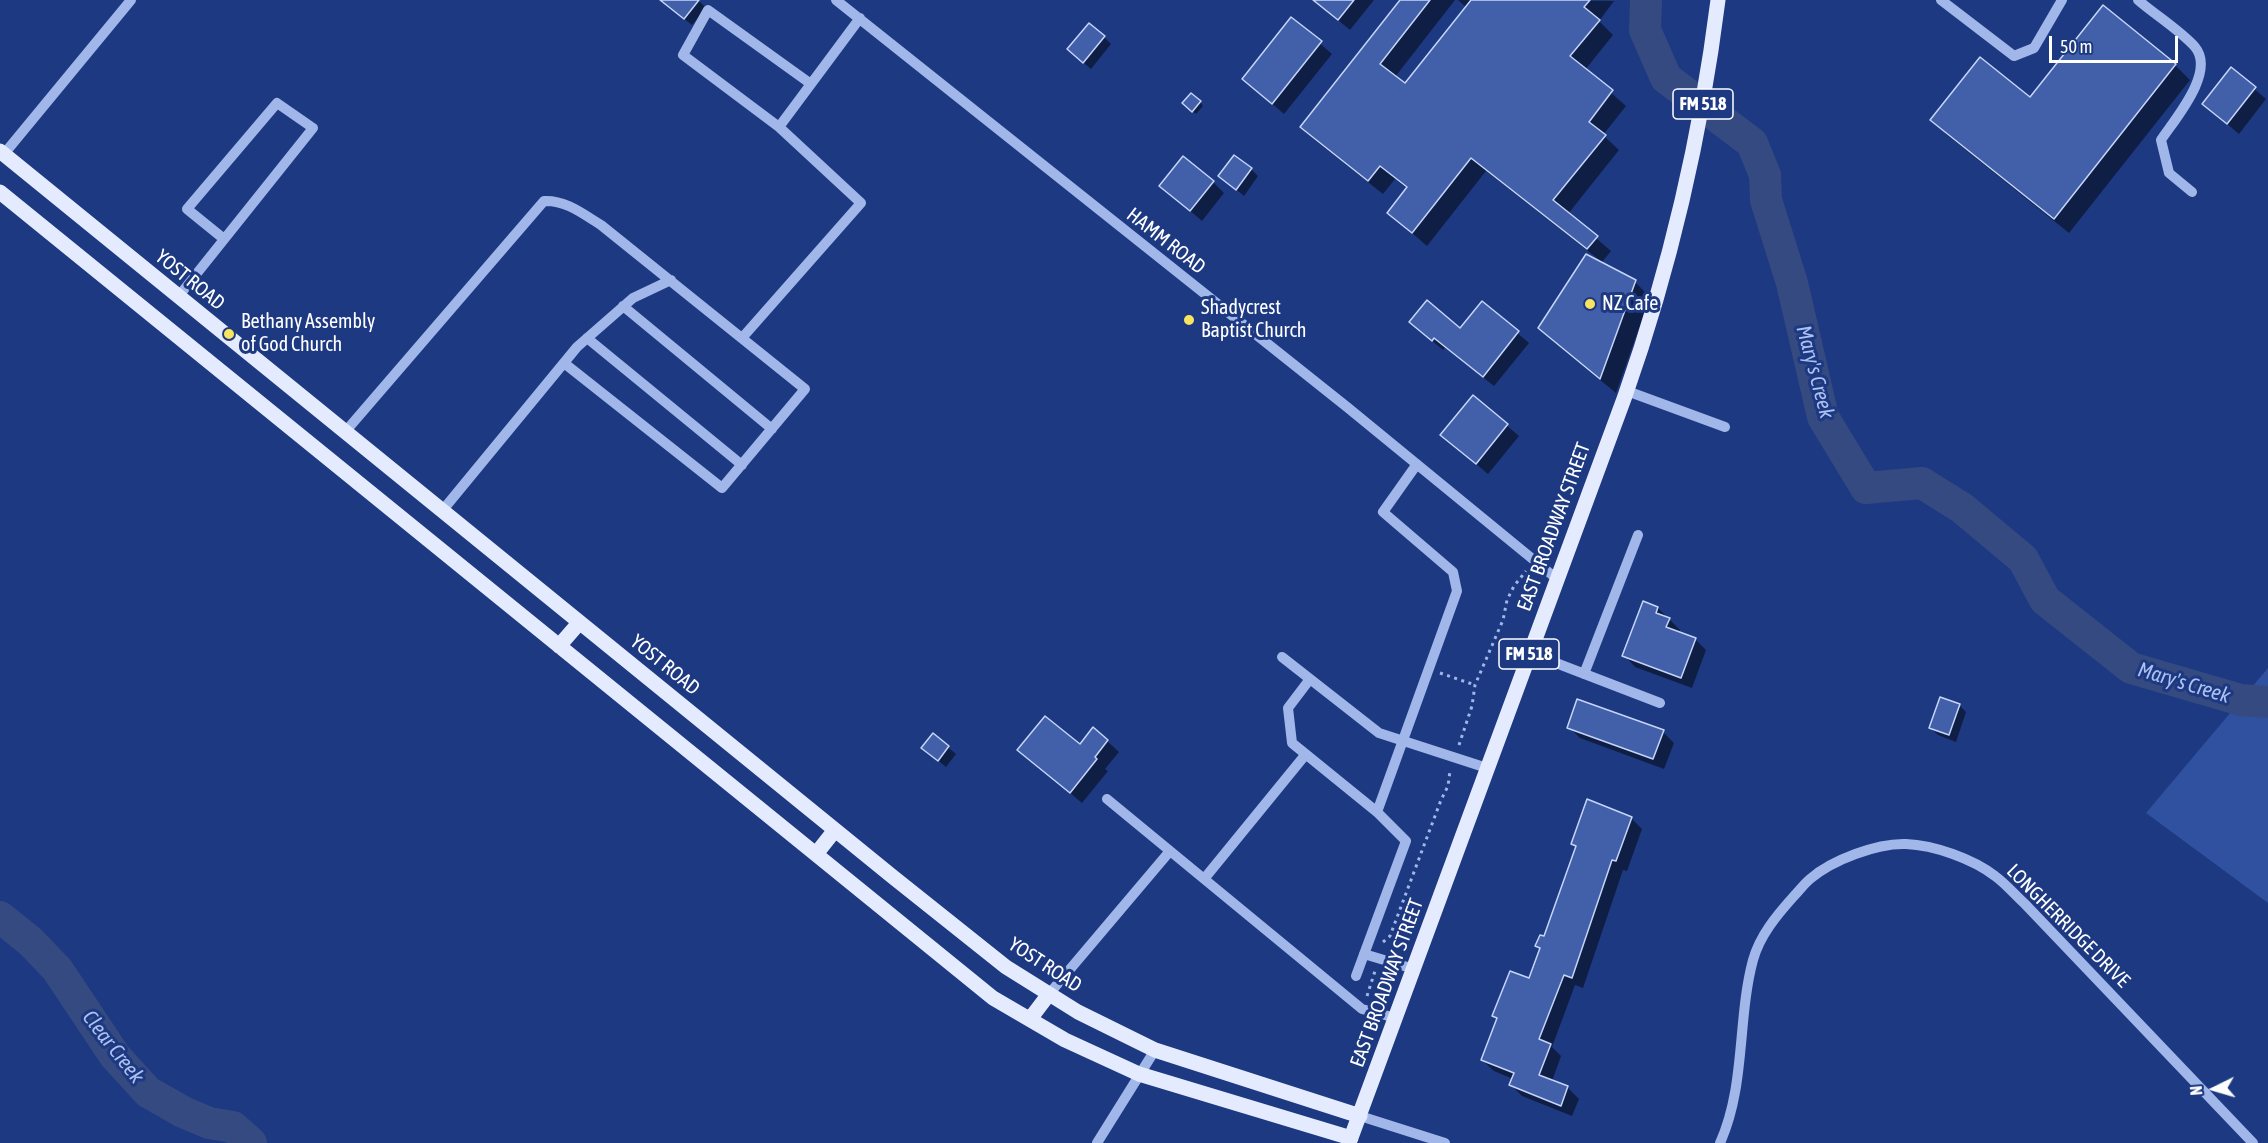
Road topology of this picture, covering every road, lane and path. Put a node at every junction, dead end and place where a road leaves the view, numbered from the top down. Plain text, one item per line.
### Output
1 (131, 0) edge
2 (836, 0) edge
3 (1718, 0) edge
4 (1941, 0) edge
5 (2062, 0) edge
6 (2138, 0) edge
7 (707, 5) edge
8 (860, 18) junction
9 (811, 84) junction
10 (778, 128) junction
11 (1, 155) edge
12 (0, 192) edge
13 (2192, 192) dead end
14 (224, 239) junction
15 (671, 280) junction
16 (178, 297) junction
17 (623, 306) junction
18 (587, 338) junction
19 (742, 338) junction
20 (564, 363) junction
21 (1627, 391) junction
22 (1725, 427) dead end
23 (772, 429) junction
24 (345, 432) junction
25 (1417, 464) junction
26 (742, 465) junction
27 (442, 511) junction
28 (1638, 535) dead end
29 (1533, 559) junction
30 (1557, 579) junction
31 (579, 623) junction
32 (560, 646) junction
33 (1530, 653) junction
34 (1282, 657) dead end
35 (1429, 669) junction
36 (1584, 674) junction
37 (1310, 679) junction
38 (1475, 685) junction
39 (1660, 703) dead end
40 (1403, 741) junction
41 (1306, 754) junction
42 (1454, 757) junction
43 (1488, 768) junction
44 (1107, 799) dead end
45 (1377, 812) junction
46 (835, 830) junction
47 (1170, 851) junction
48 (816, 854) junction
49 (1204, 879) junction
50 (1364, 954) junction
51 (1379, 959) junction
52 (1414, 969) junction
53 (1356, 976) dead end
54 (1049, 994) junction
55 (1362, 1009) junction
56 (1396, 1018) junction
57 (1030, 1019) junction
58 (1155, 1050) junction
59 (1138, 1074) junction
60 (1360, 1116) junction
61 (1350, 1140) edge
62 (1440, 1142) edge
63 (1097, 1143) edge
64 (1720, 1143) edge
65 (2253, 1143) edge

1 - 11 street
2 - 8 street, HAMM ROAD
3 - 21 main road, EAST BROADWAY STREET / FM 518
4 - 5 street
6 - 13 street
7 - 9 street
7 - 10 street
8 - 9 street
8 - 25 street, HAMM ROAD
9 - 10 street
10 - 19 street
11 - 16 main road, YOST ROAD
12 - 32 main road
14 - 14 street
14 - 16 street
15 - 17 street
15 - 19 street
15 - 24 street
16 - 24 main road, YOST ROAD
17 - 18 street
17 - 23 street
18 - 20 street
18 - 26 street
19 - 23 street
20 - 26 street
20 - 27 street
21 - 22 street
21 - 30 main road, EAST BROADWAY STREET / FM 518
23 - 26 street
24 - 27 main road, YOST ROAD
25 - 29 street, HAMM ROAD
25 - 35 street
27 - 31 main road, YOST ROAD
28 - 36 street
29 - 30 street, HAMM ROAD
29 - 38 path
30 - 33 main road, EAST BROADWAY STREET / FM 518
31 - 32 main road
31 - 46 main road, YOST ROAD
32 - 48 main road
33 - 36 street
33 - 43 main road, EAST BROADWAY STREET / FM 518
34 - 37 street
35 - 38 path
35 - 40 street
36 - 39 street
37 - 40 street
37 - 41 street
38 - 42 path
40 - 42 street
40 - 45 street
41 - 45 street
41 - 49 street
42 - 43 street
42 - 51 path
43 - 52 main road, EAST BROADWAY STREET / FM 518
44 - 47 street
45 - 50 street
46 - 48 main road
46 - 54 main road, YOST ROAD
47 - 49 street
47 - 54 street
48 - 57 main road
49 - 55 street
50 - 51 street
50 - 53 street
51 - 52 street
51 - 55 path
52 - 56 main road, EAST BROADWAY STREET / FM 518
54 - 57 main road
54 - 58 main road, YOST ROAD
55 - 56 street
56 - 60 main road, EAST BROADWAY STREET / FM 518
57 - 59 main road
58 - 59 street
58 - 60 main road, YOST ROAD
59 - 61 main road
59 - 63 street
60 - 61 main road, EAST BROADWAY STREET / FM 518
60 - 62 street
64 - 65 street, LONGHERRIDGE DRIVE

